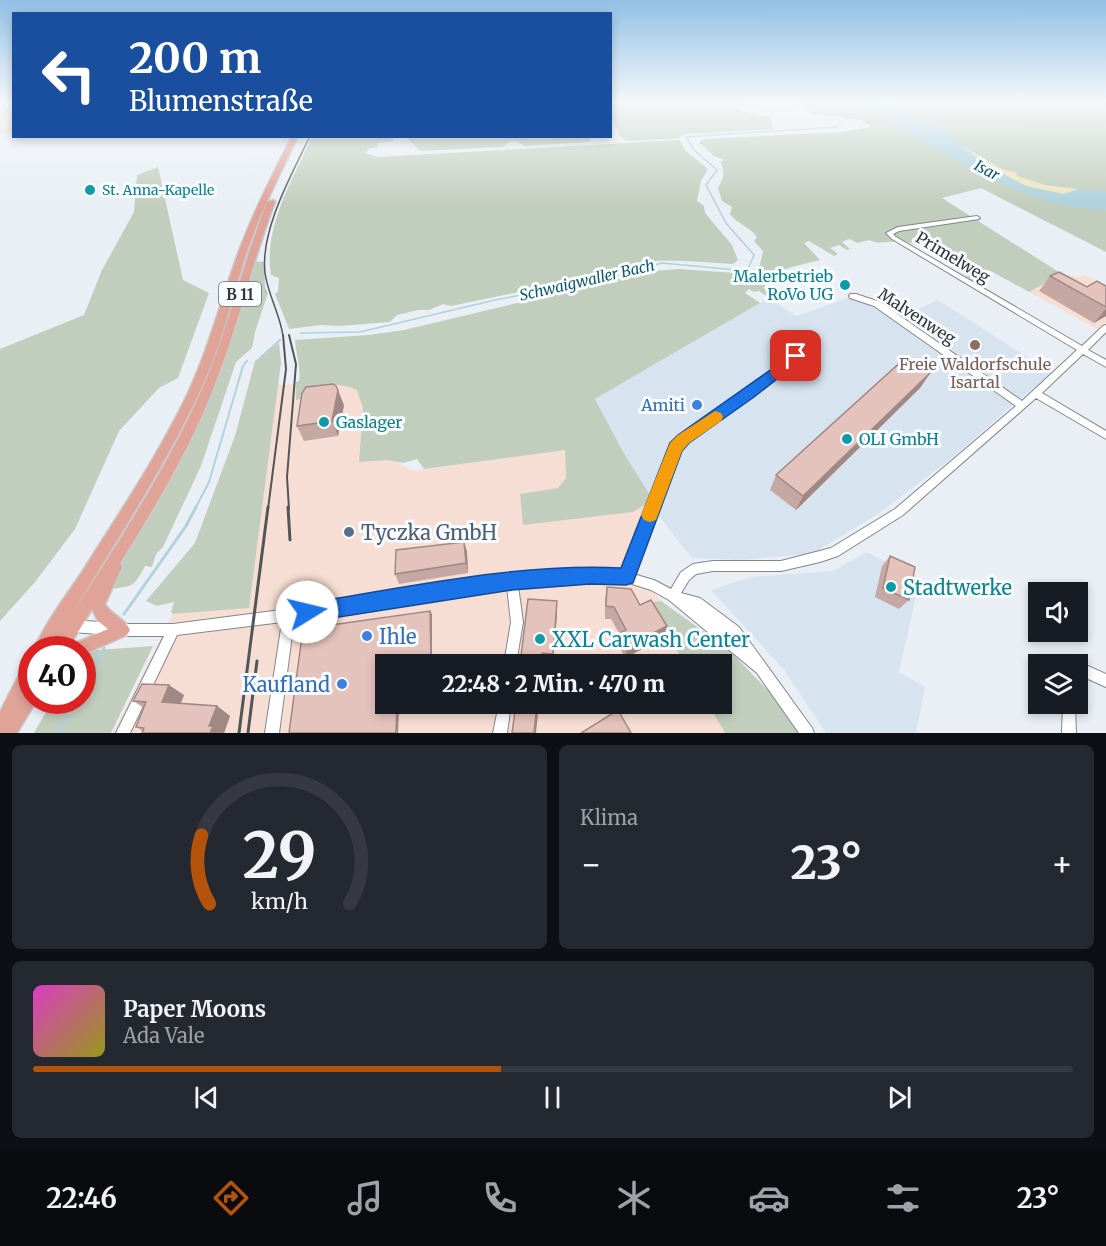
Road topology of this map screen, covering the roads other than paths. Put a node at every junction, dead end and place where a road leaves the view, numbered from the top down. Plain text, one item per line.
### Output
1 (294, 138) edge
2 (301, 138) edge
3 (977, 218) dead end
4 (853, 296) dead end
5 (1106, 328) edge
6 (1081, 350) junction
7 (796, 356) dead end
8 (1106, 364) edge
9 (1036, 394) junction
10 (1023, 406) junction
11 (1106, 435) edge
12 (122, 544) junction
13 (626, 577) junction
14 (512, 581) junction
15 (673, 596) junction
16 (289, 615) junction
17 (56, 626) junction
18 (72, 626) junction
19 (122, 630) junction
20 (173, 630) junction
21 (50, 636) edge
22 (66, 636) edge
23 (96, 641) edge
24 (512, 654) edge
25 (760, 668) joint
26 (1088, 672) edge
27 (1106, 681) edge
28 (18, 694) edge
29 (19, 714) edge
30 (503, 714) edge
31 (1069, 714) edge
32 (0, 729) edge
33 (7, 733) edge
34 (123, 733) edge
35 (272, 733) edge
36 (500, 733) edge
37 (807, 733) edge
38 (1069, 733) edge

1 - 17 main road, B 11
2 - 12 main road, B 11
3 - 6 street, Primelweg
4 - 10 street, Malvenweg
5 - 6 street
6 - 8 street
6 - 9 street
7 - 13 street
9 - 10 street
9 - 11 street
10 - 15 street
12 - 18 main road, B 11
12 - 19 main road
13 - 14 street
13 - 15 street
14 - 16 street
14 - 24 street
15 - 25 street
16 - 20 street
16 - 35 street
17 - 18 street
17 - 21 main road, B 11
18 - 19 street
18 - 22 main road, B 11
19 - 20 street
19 - 23 main road
20 - 34 street
25 - 37 street
26 - 27 street
28 - 32 main road
29 - 33 main road
30 - 36 street
31 - 38 street

